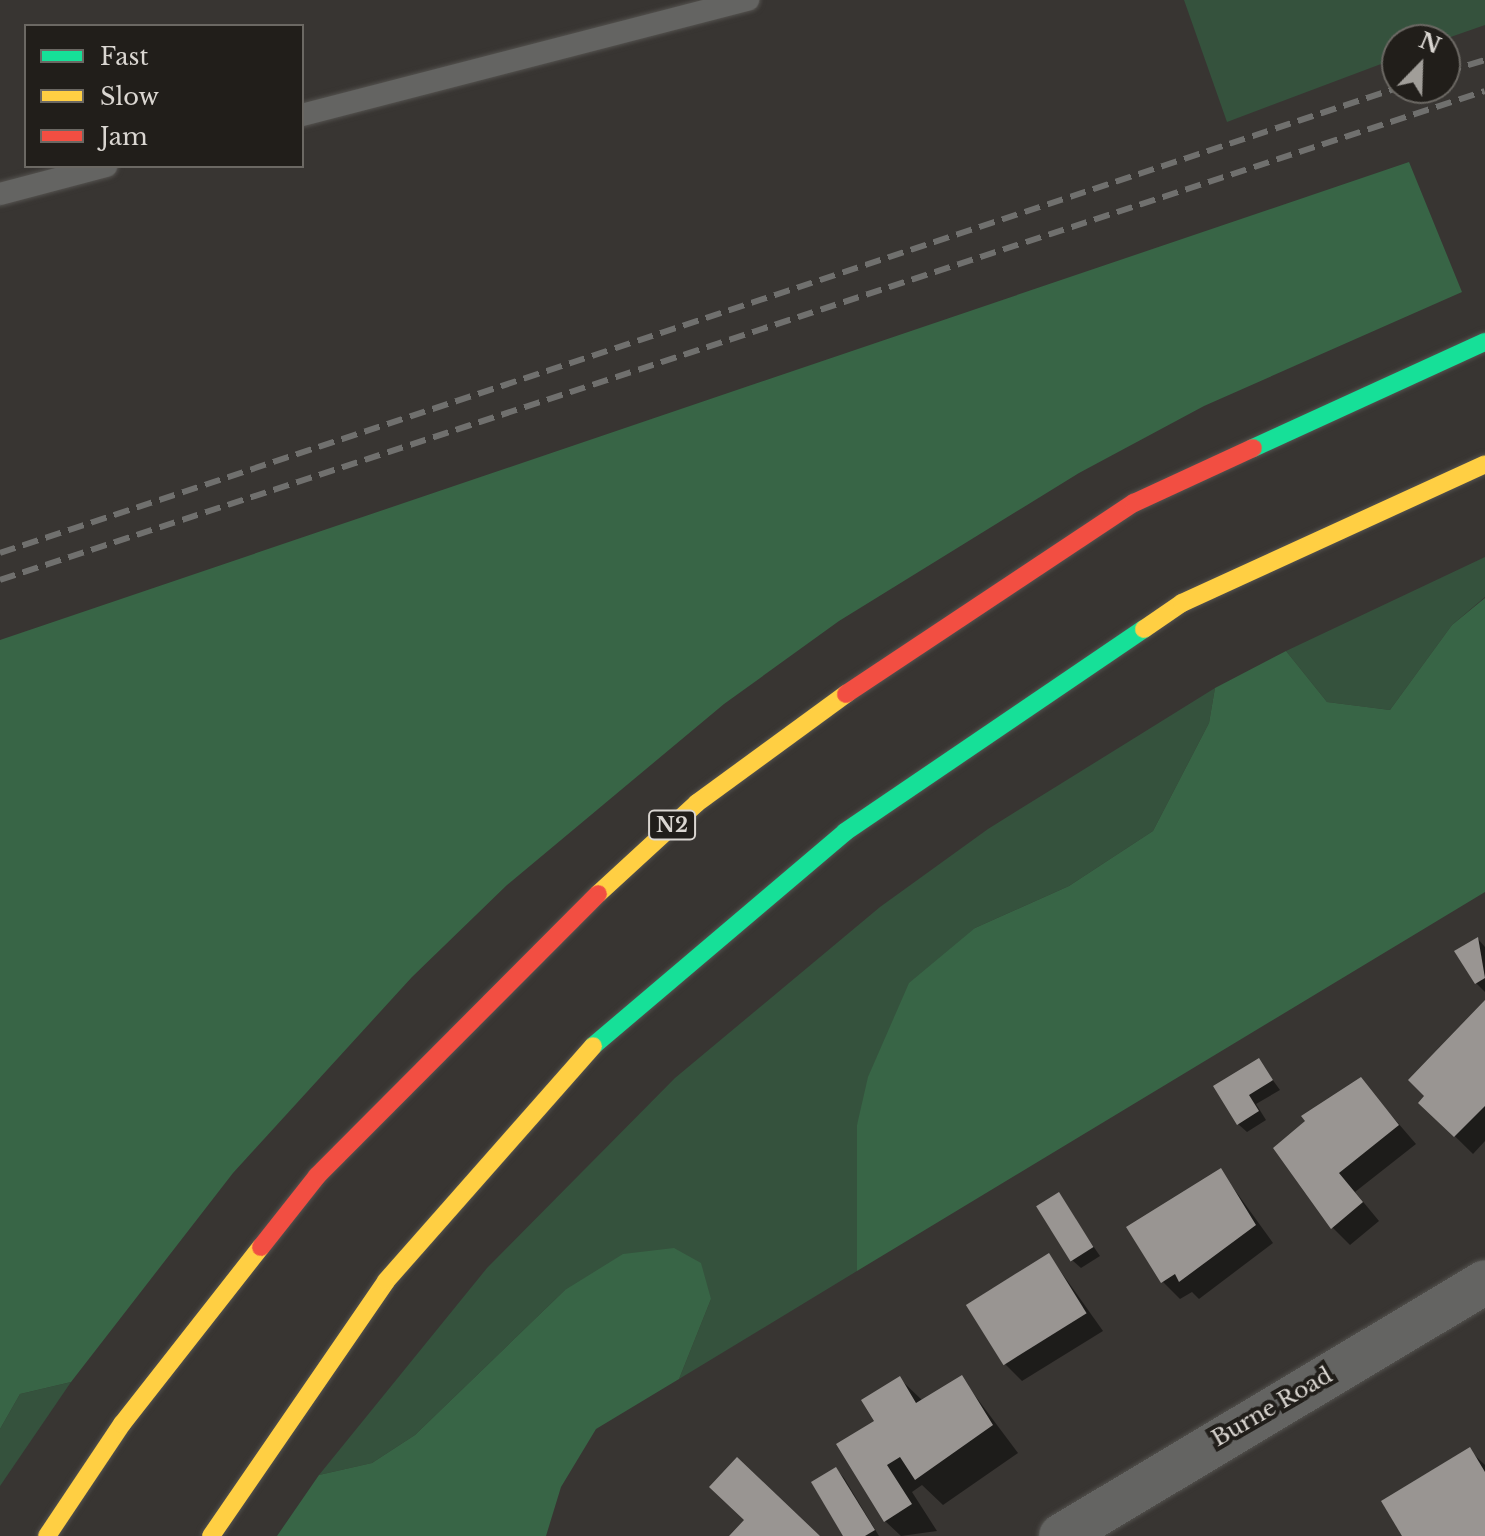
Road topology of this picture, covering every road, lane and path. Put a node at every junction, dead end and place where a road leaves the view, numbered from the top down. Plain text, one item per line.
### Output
1 (748, 0) edge
2 (304, 114) edge
3 (98, 168) edge
4 (0, 194) edge
5 (1485, 342) edge
6 (1485, 464) edge
7 (1485, 1282) edge
8 (47, 1536) edge
9 (211, 1536) edge
10 (1061, 1536) edge

1 - 2 lane
3 - 4 lane
5 - 8 highway, N2
6 - 9 highway
7 - 10 street, Burne Road

